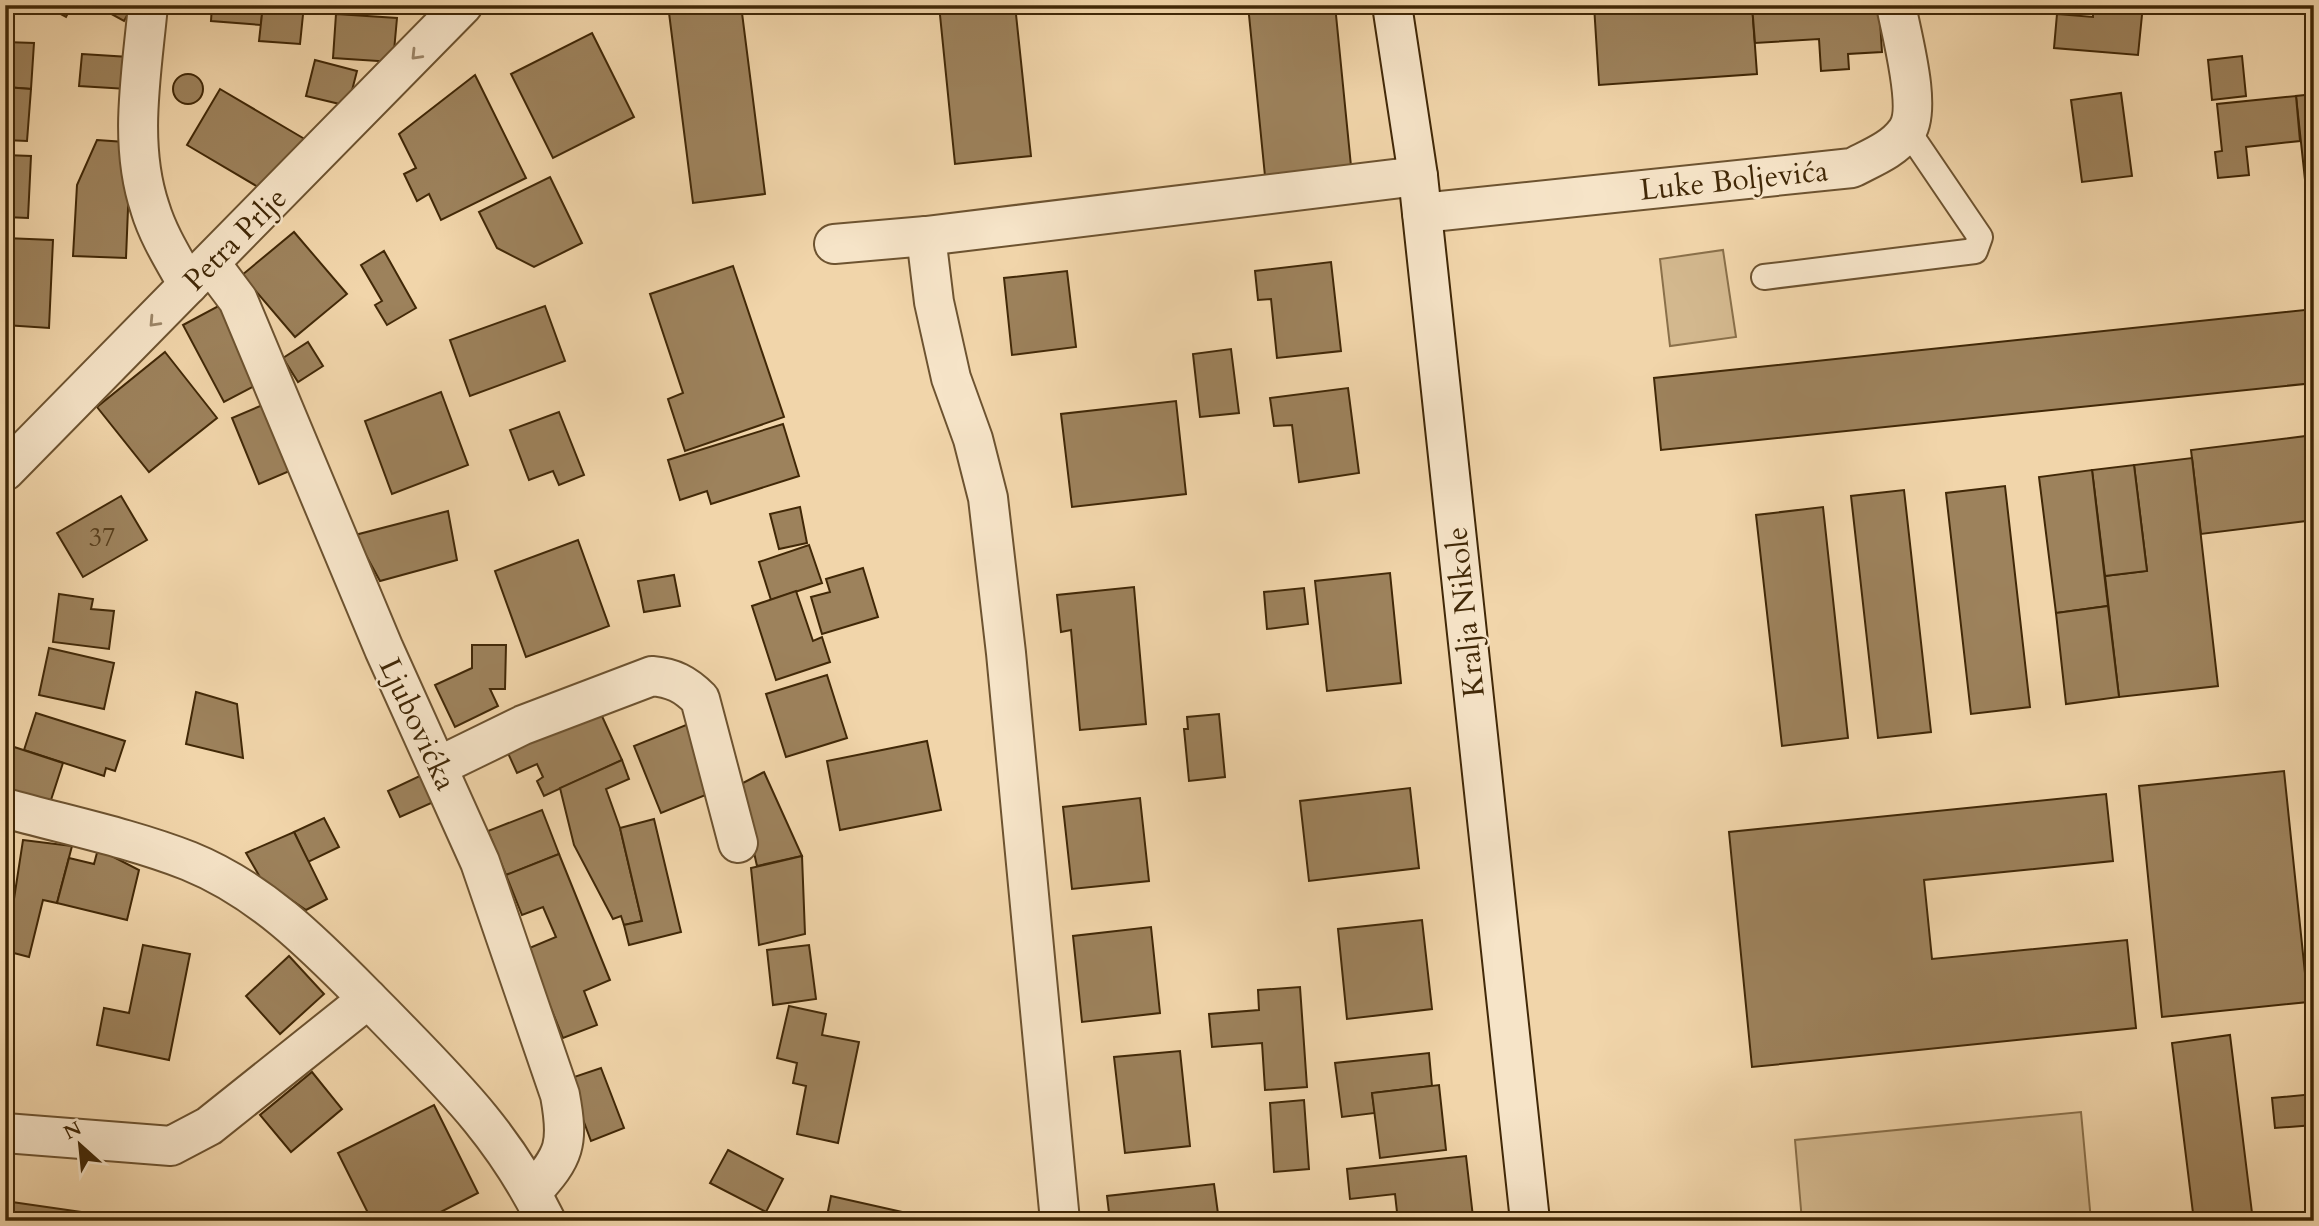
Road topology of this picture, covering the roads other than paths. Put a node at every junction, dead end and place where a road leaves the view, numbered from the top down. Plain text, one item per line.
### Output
1 (148, 5) edge
2 (463, 5) edge
3 (1392, 5) edge
4 (1896, 5) edge
5 (1908, 131) junction
6 (1420, 195) junction
7 (926, 236) junction
8 (834, 244) dead end
9 (199, 275) junction
10 (1764, 277) dead end
11 (5, 471) edge
12 (439, 766) junction
13 (5, 808) edge
14 (738, 843) dead end
15 (368, 999) junction
16 (5, 1133) edge
17 (539, 1206) edge
18 (1060, 1221) edge
19 (1530, 1221) edge

1 - 9 street, Ljubovićka
2 -> 9 street, Petra Prlje
3 - 6 street, Kralja Nikole
4 - 5 street
5 - 6 street, Luke Boljevića
5 - 10 lane
6 - 7 street, Luke Boljevića
6 - 19 street, Kralja Nikole
7 - 8 street, Luke Boljevića
7 - 18 street
9 -> 11 street, Petra Prlje
9 - 12 street, Ljubovićka
12 - 14 street
12 - 17 street, Ljubovićka
13 - 15 street, Ljubovićka
15 - 16 street
15 - 17 street, Ljubovićka

